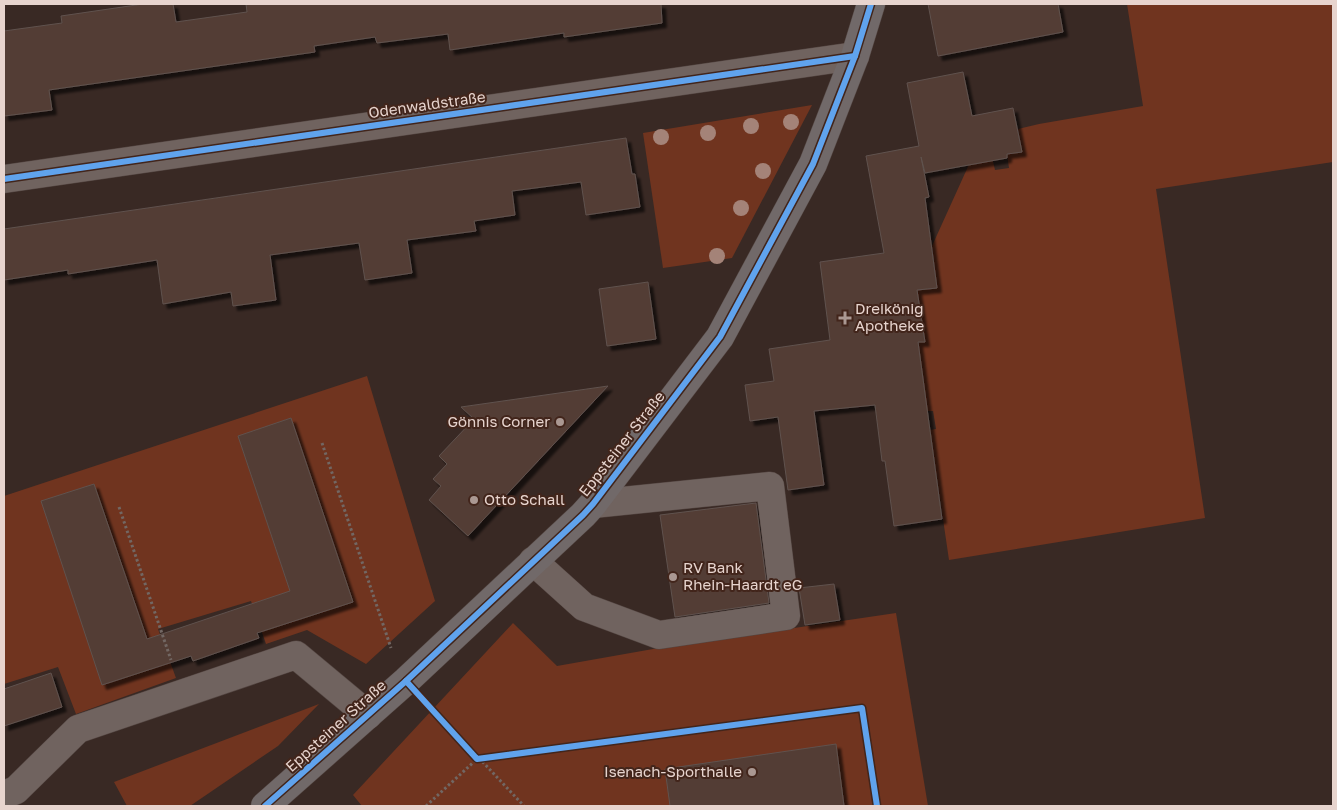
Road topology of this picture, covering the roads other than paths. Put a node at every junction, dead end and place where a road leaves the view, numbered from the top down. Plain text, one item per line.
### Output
1 (871, 4) edge
2 (855, 56) junction
3 (4, 179) edge
4 (593, 504) junction
5 (534, 561) junction
6 (368, 715) junction
7 (4, 795) edge
8 (265, 806) edge

1 - 2 main road, Eppsteiner Straße
2 - 3 street, Odenwaldstraße
2 - 4 main road, Eppsteiner Straße
4 - 5 main road, Eppsteiner Straße
4 - 5 street
5 - 6 main road, Eppsteiner Straße
6 - 7 street
6 - 8 main road, Eppsteiner Straße

